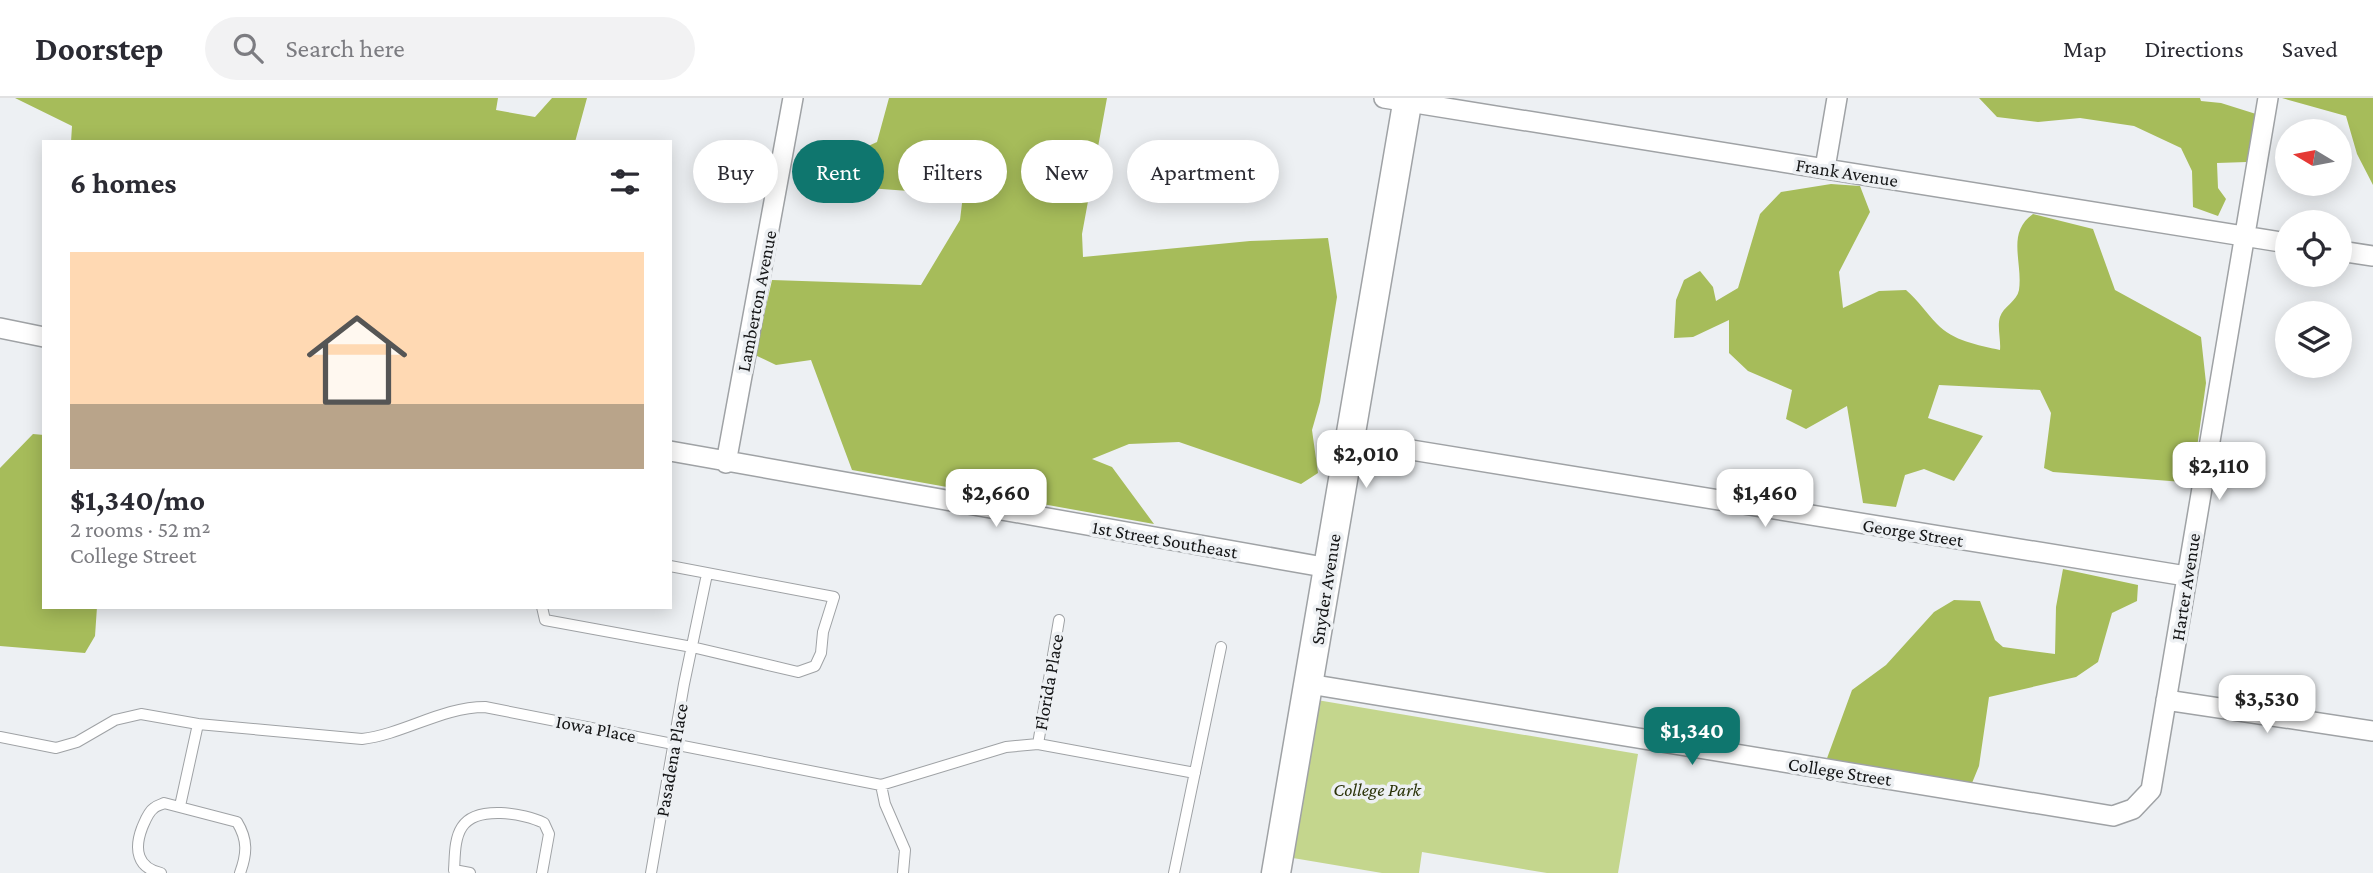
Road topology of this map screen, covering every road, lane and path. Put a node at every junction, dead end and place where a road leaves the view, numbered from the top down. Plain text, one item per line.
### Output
1 (793, 98) edge
2 (1837, 98) edge
3 (2268, 98) edge
4 (1399, 99) edge
5 (1825, 168) junction
6 (2244, 236) junction
7 (2275, 241) edge
8 (2352, 253) edge
9 (2373, 256) edge
10 (0, 328) edge
11 (42, 337) edge
12 (1350, 440) junction
13 (672, 451) edge
14 (726, 463) junction
15 (672, 566) edge
16 (1329, 568) junction
17 (707, 574) junction
18 (2186, 576) junction
19 (542, 609) edge
20 (1059, 620) dead end
21 (692, 647) junction
22 (1221, 647) dead end
23 (1309, 684) junction
24 (2166, 700) junction
25 (198, 724) junction
26 (2373, 731) edge
27 (0, 737) edge
28 (674, 743) junction
29 (1038, 744) junction
30 (1195, 773) junction
31 (881, 785) junction
32 (180, 806) junction
33 (2081, 811) joint
34 (161, 873) edge
35 (240, 873) edge
36 (470, 873) edge
37 (542, 873) edge
38 (651, 873) edge
39 (903, 873) edge
40 (1174, 873) edge
41 (1276, 873) edge

1 - 14 street, Lamberton Avenue
2 - 5 street
3 - 6 street, Harter Avenue
4 - 5 street, Frank Avenue
4 - 12 main road, Snyder Avenue
5 - 6 street, Frank Avenue
6 - 7 street, Frank Avenue
6 - 18 street, Harter Avenue
8 - 9 street
10 - 11 street
12 - 16 main road, Snyder Avenue
12 - 18 street, George Street
13 - 14 street, 1st Street Southeast
14 - 16 street, 1st Street Southeast
15 - 17 lane
16 - 23 main road, Snyder Avenue
17 - 21 lane, Pasadena Place
17 - 21 lane
18 - 24 street, Harter Avenue
19 - 21 lane
20 - 29 lane, Florida Place
21 - 28 lane, Pasadena Place
22 - 30 lane
23 - 33 street, College Street
23 - 41 main road, Snyder Avenue
24 - 26 street
24 - 33 street, Harter Avenue
25 - 27 lane, Iowa Place
25 - 28 lane, Iowa Place
25 - 32 lane
28 - 31 lane, Iowa Place
28 - 38 lane, Pasadena Place
29 - 30 lane, Iowa Place
29 - 31 lane, Iowa Place
30 - 40 lane
31 - 39 lane
32 - 34 lane
32 - 35 lane
36 - 37 lane

